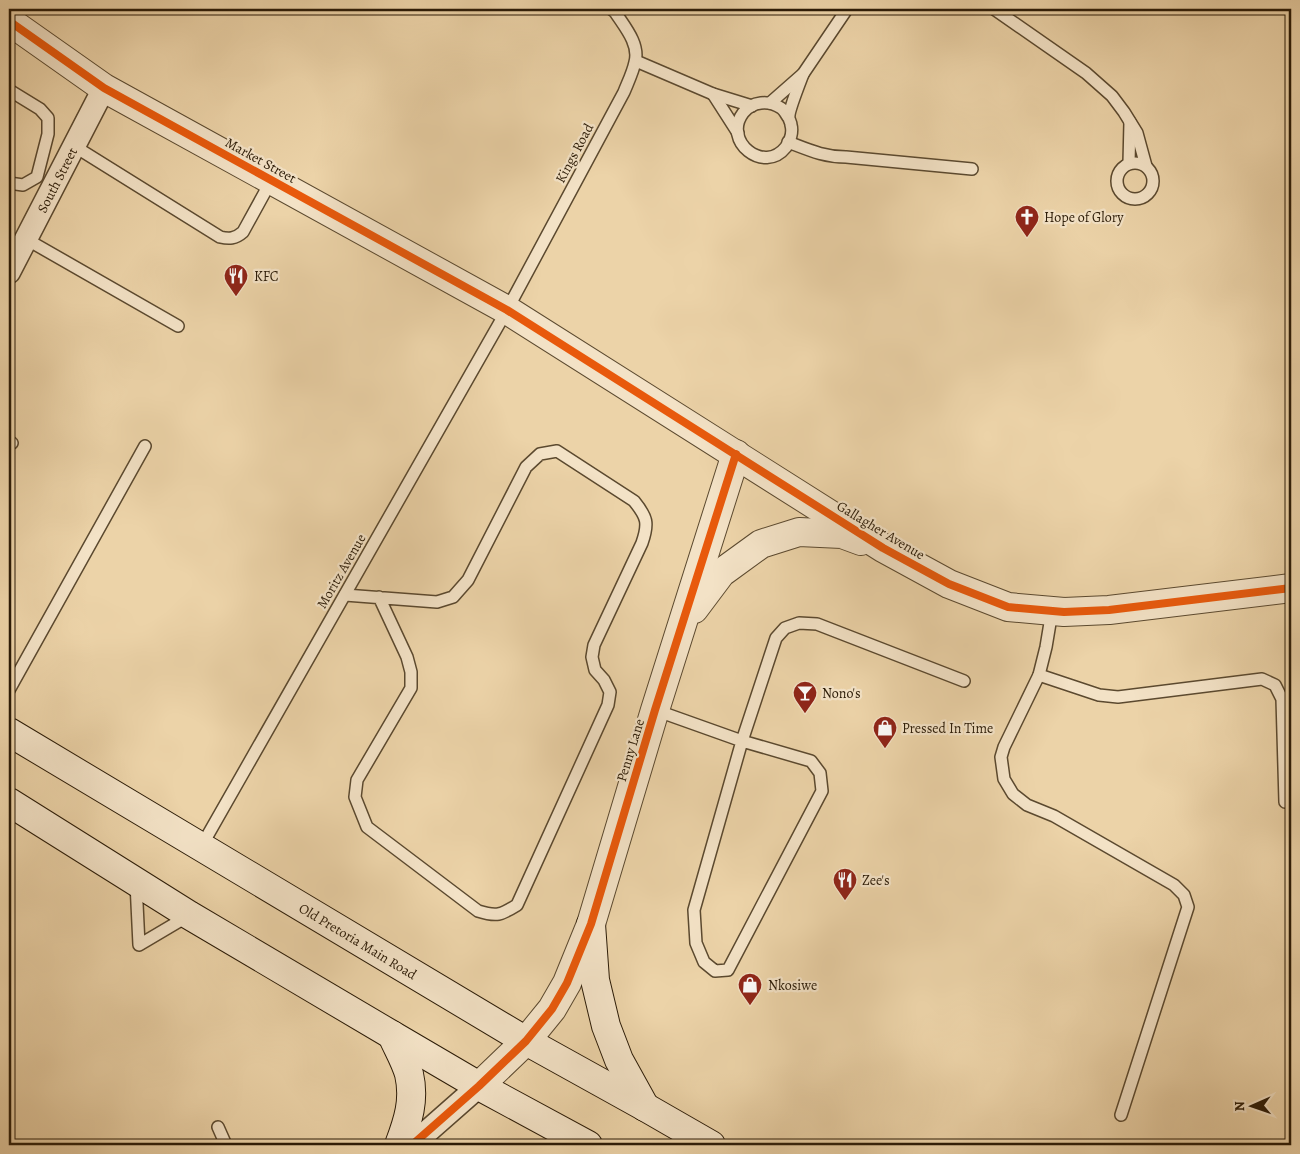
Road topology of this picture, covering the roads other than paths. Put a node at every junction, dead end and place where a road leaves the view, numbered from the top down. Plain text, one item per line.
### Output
1 (611, 9) edge
2 (847, 9) edge
3 (994, 9) edge
4 (9, 22) edge
5 (636, 61) junction
6 (803, 74) junction
7 (104, 88) junction
8 (9, 90) edge
9 (713, 94) junction
10 (770, 103) junction
11 (752, 106) junction
12 (788, 116) junction
13 (1130, 120) junction
14 (738, 133) junction
15 (788, 142) junction
16 (74, 146) junction
17 (1129, 163) junction
18 (1146, 166) junction
19 (972, 169) dead end
20 (271, 180) junction
21 (9, 183) edge
22 (26, 240) junction
23 (9, 272) edge
24 (507, 310) junction
25 (178, 326) dead end
26 (145, 446) dead end
27 (736, 454) junction
28 (883, 548) junction
29 (1291, 588) edge
30 (345, 595) junction
31 (379, 597) junction
32 (1052, 611) junction
33 (681, 625) junction
34 (1039, 675) junction
35 (964, 680) dead end
36 (9, 690) edge
37 (655, 710) junction
38 (9, 732) edge
39 (742, 742) junction
40 (9, 802) edge
41 (1286, 802) dead end
42 (201, 847) junction
43 (136, 881) junction
44 (189, 915) junction
45 (592, 924) junction
46 (392, 1035) junction
47 (526, 1041) junction
48 (479, 1086) junction
49 (645, 1107) junction
50 (1121, 1115) dead end
51 (218, 1127) dead end
52 (410, 1144) edge
53 (226, 1145) edge
54 (588, 1145) edge
55 (711, 1145) edge

1 - 5 lane
2 - 6 lane
3 - 13 lane
4 - 7 street, Market Street
5 - 9 lane
5 - 24 lane, Kings Road
6 - 10 lane
6 - 12 lane
7 - 16 street, South Street
7 - 20 street, Market Street
8 - 21 lane
9 - 11 lane
9 - 14 lane
10 - 11 lane
10 - 12 lane
11 - 14 lane
12 - 15 lane
13 - 17 lane
13 - 18 lane
14 - 15 lane
15 - 19 lane
16 - 20 lane
16 - 22 street, South Street
17 - 18 lane
17 - 18 lane
20 - 24 street, Market Street
22 - 23 street, South Street
22 - 25 lane
24 - 27 street, Gallagher Avenue
24 - 30 lane, Moritz Avenue
26 - 36 lane
27 - 28 street, Gallagher Avenue
27 - 33 street, Penny Lane
28 - 32 street, Gallagher Avenue
28 - 33 street
29 - 32 street, Gallagher Avenue
30 - 31 lane
30 - 42 lane, Moritz Avenue
31 - 31 lane
32 - 34 lane
33 - 37 street, Penny Lane
34 - 41 lane
34 - 50 lane
35 - 39 lane
37 - 39 lane
37 - 45 street, Penny Lane
38 - 42 street, Old Pretoria Main Road
39 - 39 lane
40 - 43 street
42 - 47 street, Old Pretoria Main Road
43 - 44 street
43 - 44 lane
44 - 46 street
45 - 47 street, Penny Lane
45 - 49 street
46 - 48 street
46 - 52 street
47 - 48 street, Penny Lane
47 - 49 street, Old Pretoria Main Road
48 - 52 street
48 - 54 street
49 - 55 street, Old Pretoria Main Road
51 - 53 lane

